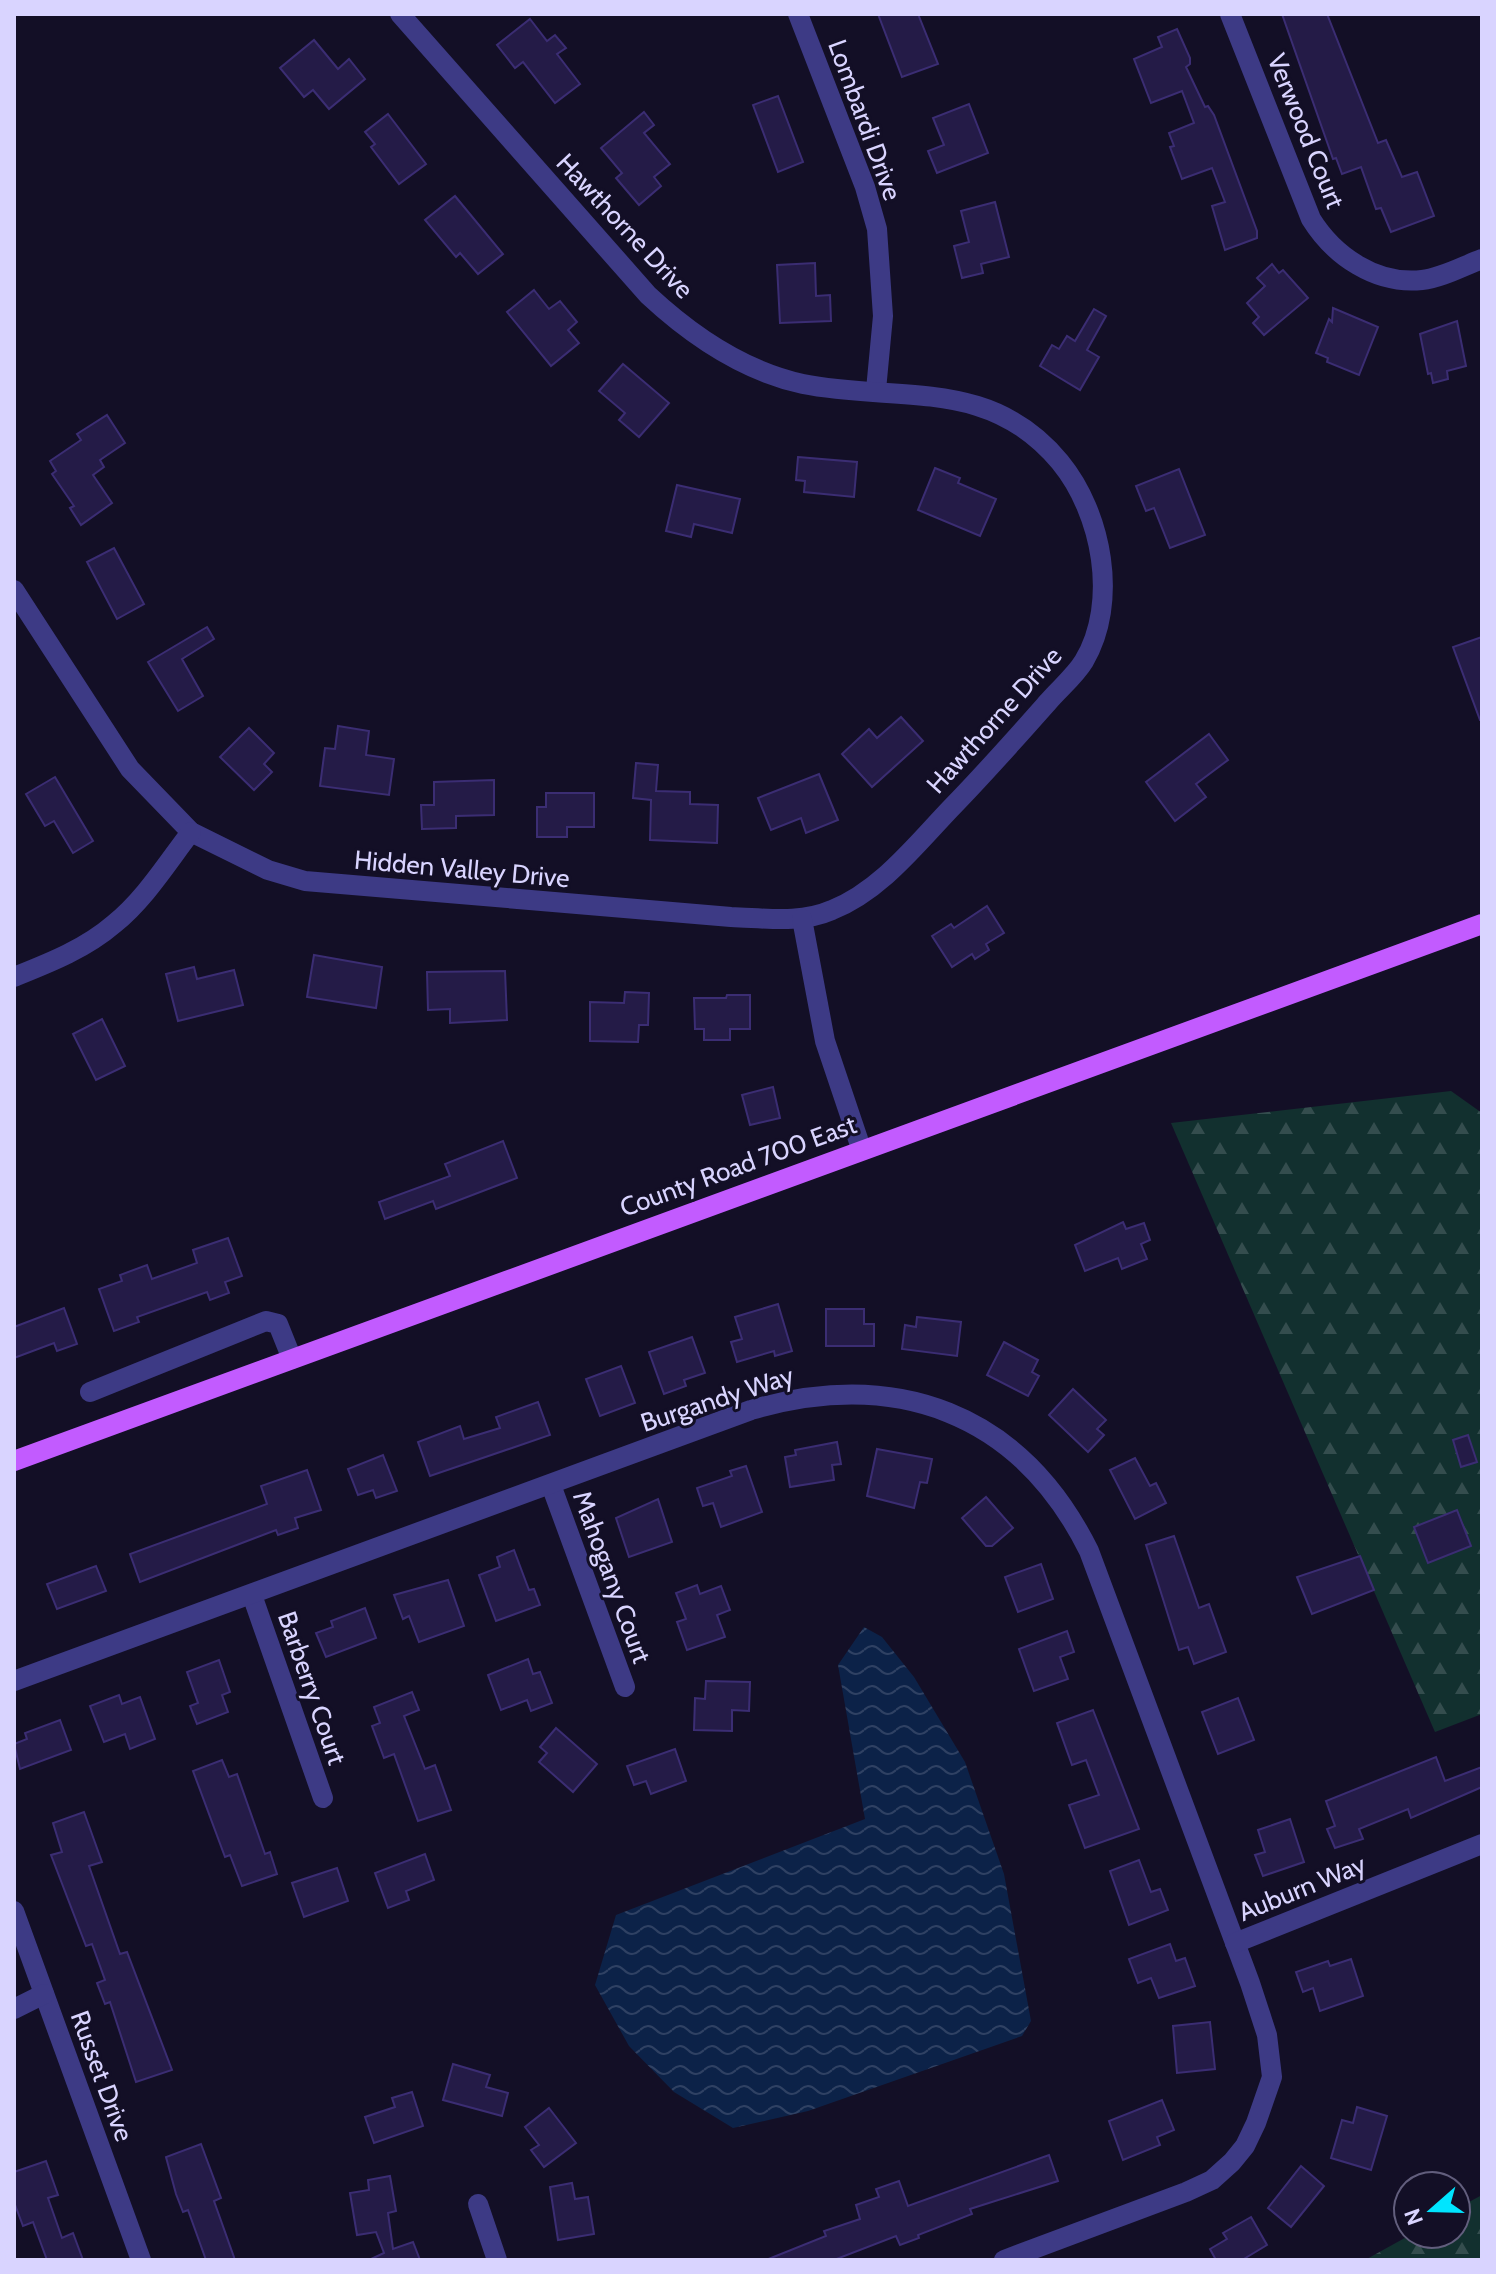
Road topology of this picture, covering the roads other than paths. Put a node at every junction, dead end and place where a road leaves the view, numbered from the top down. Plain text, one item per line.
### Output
1 (400, 14) edge
2 (798, 14) edge
3 (1230, 14) edge
4 (1482, 259) edge
5 (876, 390) junction
6 (14, 590) edge
7 (191, 832) junction
8 (802, 919) junction
9 (1482, 924) edge
10 (14, 977) edge
11 (861, 1148) junction
12 (292, 1359) junction
13 (90, 1392) dead end
14 (14, 1461) edge
15 (551, 1485) junction
16 (252, 1595) junction
17 (14, 1681) edge
18 (625, 1687) dead end
19 (323, 1798) dead end
20 (1482, 1844) edge
21 (14, 1911) edge
22 (1235, 1943) junction
23 (44, 1994) junction
24 (14, 2009) edge
25 (478, 2204) dead end
26 (141, 2260) edge
27 (497, 2260) edge
28 (1004, 2260) edge

1 - 5 street, Hawthorne Drive
2 - 5 street, Lombardi Drive
3 - 4 street, Verwood Court
5 - 8 street, Hawthorne Drive
6 - 7 street, Hidden Valley Drive
7 - 8 street, Hidden Valley Drive
7 - 10 street
8 - 11 street
9 - 11 main road, County Road 700 East
11 - 12 main road, County Road 700 East
12 - 13 street
12 - 14 main road, County Road 700 East
15 - 16 street, Burgandy Way
15 - 18 street, Mahogany Court
15 - 22 street, Burgandy Way
16 - 17 street, Burgandy Way
16 - 19 street, Barberry Court
20 - 22 street, Auburn Way
21 - 23 street, Russet Drive
22 - 28 street, Auburn Way
23 - 24 street
23 - 26 street, Russet Drive
25 - 27 street

